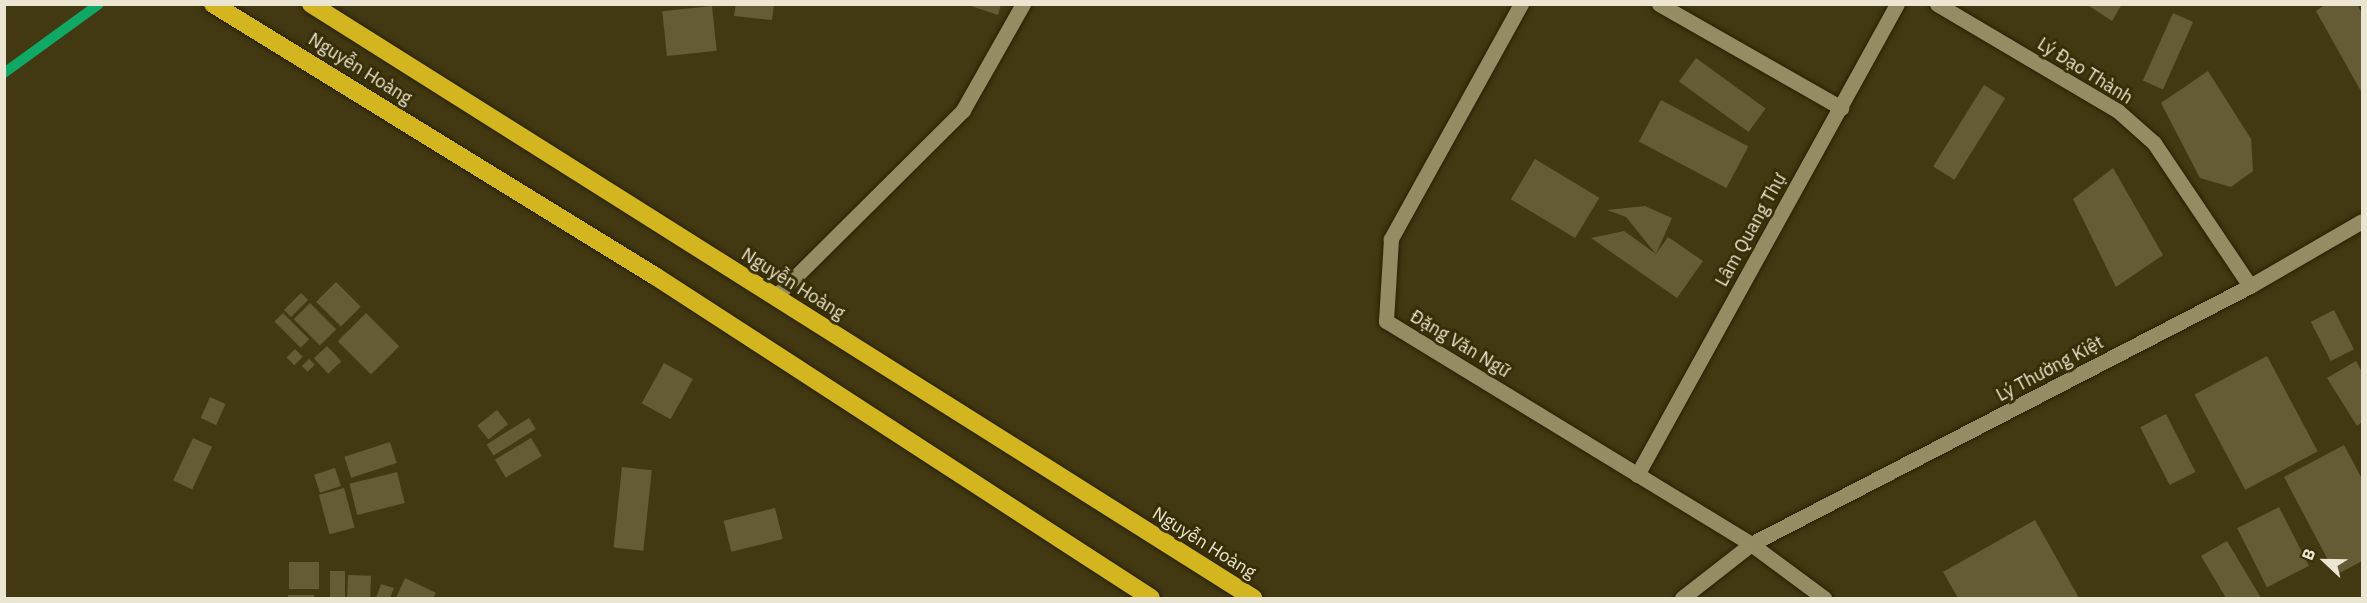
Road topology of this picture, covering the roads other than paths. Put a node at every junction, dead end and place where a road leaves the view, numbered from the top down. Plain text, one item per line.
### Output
1 (213, 4) edge
2 (311, 4) edge
3 (1023, 4) edge
4 (1521, 4) edge
5 (1659, 4) edge
6 (1897, 4) edge
7 (1937, 4) edge
8 (1841, 108) junction
9 (2362, 221) edge
10 (2250, 286) junction
11 (775, 297) junction
12 (1637, 475) junction
13 (1751, 544) junction
14 (1151, 598) edge
15 (1253, 598) edge
16 (1682, 598) edge
17 (1824, 598) edge

1 - 14 highway, Nguyễn Hoàng
2 - 11 highway, Nguyễn Hoàng
3 - 11 street
4 - 12 street, Đặng Văn Ngữ
5 - 8 street
6 - 8 street, Lâm Quang Thự
7 - 10 street, Lý Đạo Thành
8 - 12 street, Lâm Quang Thự
9 - 10 street, Lý Thường Kiệt
10 - 13 street, Lý Thường Kiệt
11 - 15 highway, Nguyễn Hoàng
12 - 13 street, Đặng Văn Ngữ
13 - 16 street, Lý Thường Kiệt
13 - 17 street, Đặng Văn Ngữ

